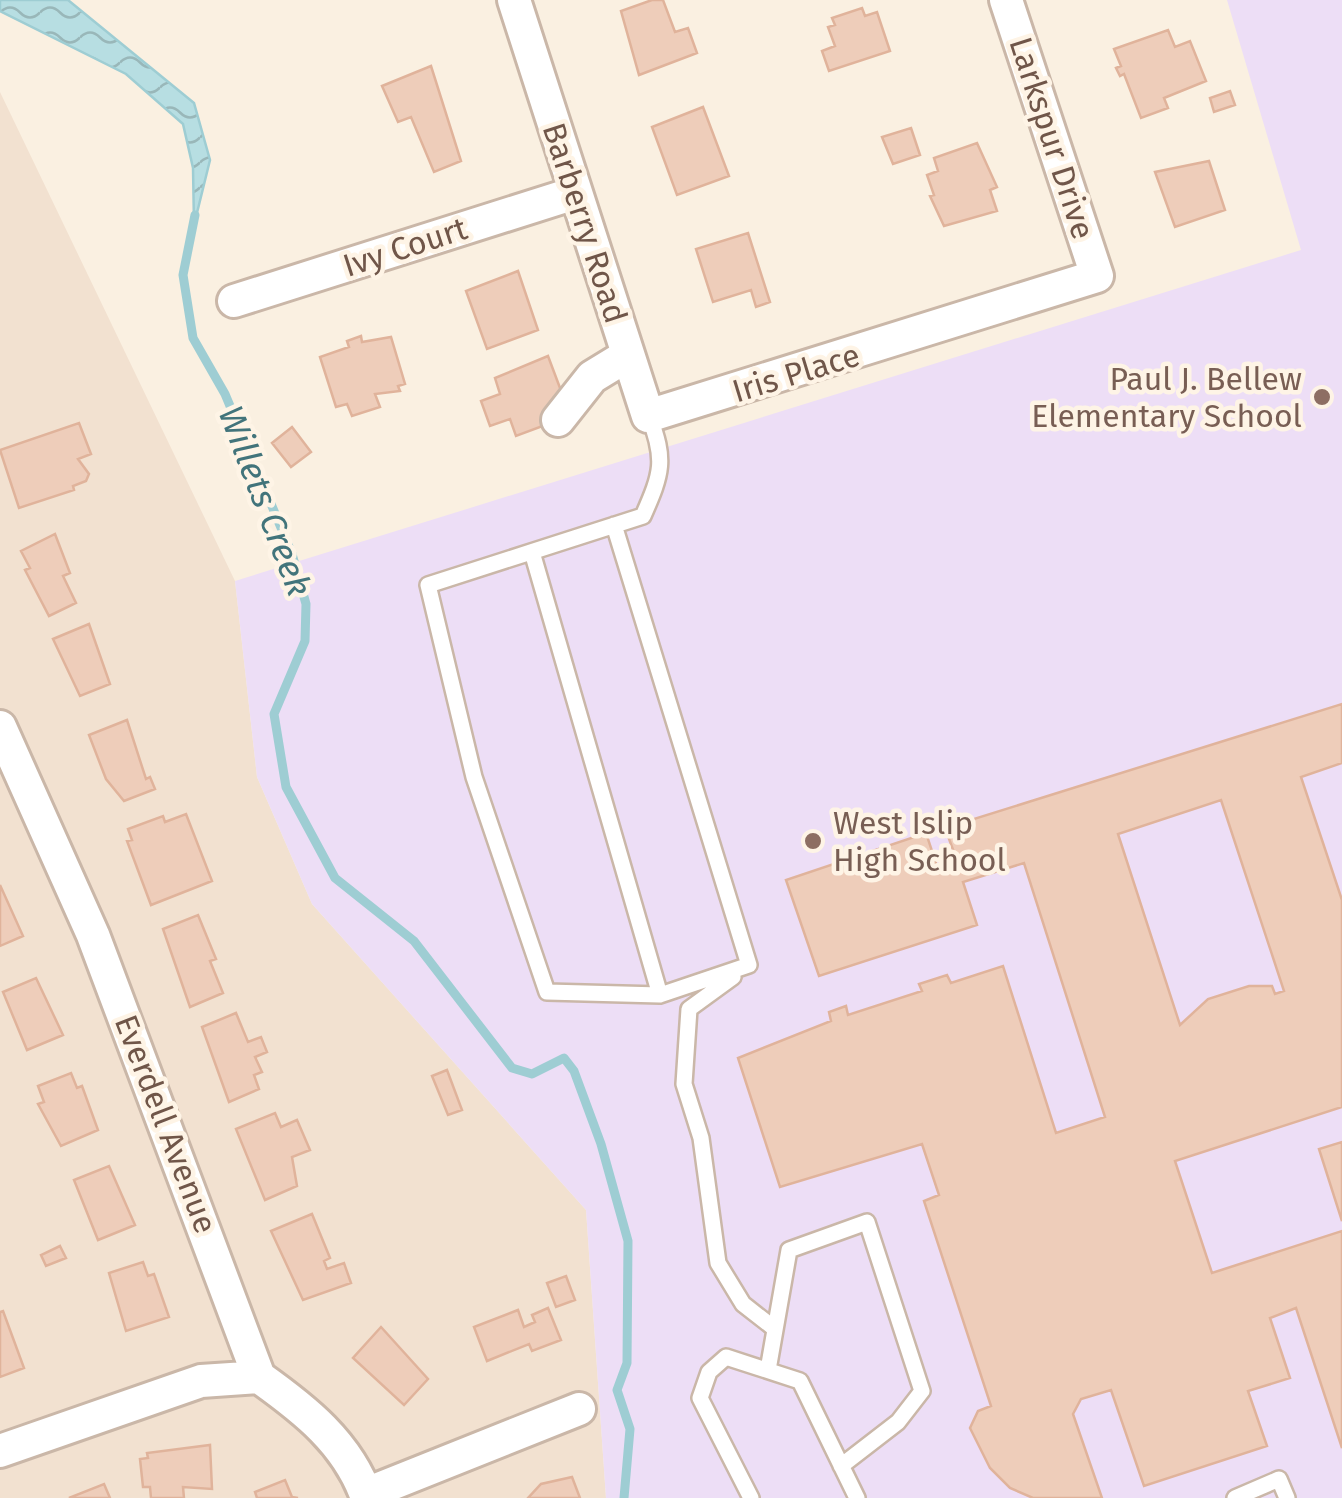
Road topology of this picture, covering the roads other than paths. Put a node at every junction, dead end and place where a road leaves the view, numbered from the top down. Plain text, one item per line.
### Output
1 (514, 0) edge
2 (1006, 0) edge
3 (576, 192) junction
4 (1097, 276) joint
5 (234, 302) dead end
6 (628, 355) junction
7 (649, 416) junction
8 (558, 420) dead end
9 (614, 525) junction
10 (532, 552) junction
11 (0, 727) edge
12 (750, 965) junction
13 (660, 996) junction
14 (775, 1329) junction
15 (768, 1370) junction
16 (259, 1377) junction
17 (579, 1409) dead end
18 (0, 1451) edge
19 (842, 1466) junction
20 (367, 1496) edge
21 (751, 1498) edge
22 (857, 1498) edge
23 (1234, 1498) edge
24 (1287, 1498) edge

1 - 3 street, Barberry Road
2 - 4 street, Larkspur Drive
3 - 5 street, Ivy Court
3 - 6 street, Barberry Road
4 - 7 street, Iris Place
6 - 7 street
6 - 8 street
7 - 9 lane
9 - 10 lane
9 - 12 lane
10 - 13 lane
10 - 13 lane
11 - 16 street, Everdell Avenue
12 - 13 lane
12 - 14 lane
14 - 15 lane
14 - 19 lane
15 - 19 lane
15 - 21 lane
16 - 18 street
16 - 20 street
17 - 20 street
19 - 22 lane
23 - 24 lane

